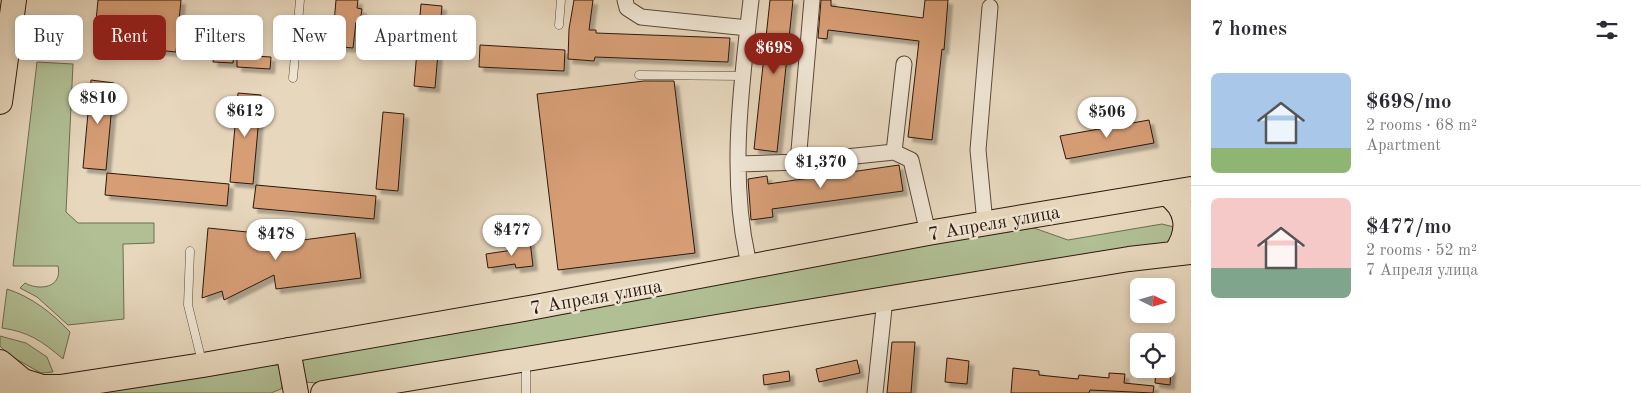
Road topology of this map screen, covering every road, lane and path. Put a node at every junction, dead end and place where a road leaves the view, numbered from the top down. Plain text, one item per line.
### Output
1 (14, 0) edge
2 (300, 0) edge
3 (561, 0) edge
4 (626, 0) edge
5 (751, 0) edge
6 (812, 0) edge
7 (990, 7) dead end
8 (559, 25) dead end
9 (748, 28) junction
10 (904, 64) dead end
11 (639, 75) dead end
12 (743, 76) junction
13 (293, 78) dead end
14 (0, 102) edge
15 (894, 152) junction
16 (798, 162) junction
17 (738, 164) junction
18 (1191, 189) edge
19 (1166, 193) junction
20 (985, 223) junction
21 (928, 233) junction
22 (190, 251) dead end
23 (1183, 253) edge
24 (750, 268) junction
25 (885, 299) junction
26 (288, 350) junction
27 (526, 359) junction
28 (0, 362) edge
29 (203, 365) junction
30 (0, 387) edge
31 (46, 388) junction
32 (296, 393) edge
33 (323, 393) edge
34 (526, 393) edge
35 (875, 393) edge

1 - 14 main road
2 - 13 lane
3 - 8 lane
4 - 9 street
5 - 9 street
6 - 16 street
7 - 20 street
9 - 12 street
10 - 15 street
11 - 12 lane
12 - 17 street
15 - 16 street
15 - 21 street
16 - 17 street
17 - 24 street
18 - 19 main road, 7 Апреля улица
19 - 20 main road, 7 Апреля улица
19 - 23 main road
20 - 21 main road, 7 Апреля улица
21 - 24 main road, 7 Апреля улица
22 - 29 lane
23 - 25 main road
24 - 26 main road, 7 Апреля улица
25 - 27 main road
25 - 35 street
26 - 29 main road, 7 Апреля улица
26 - 32 main road
27 - 33 main road
27 - 34 lane
28 - 31 main road
29 - 31 main road, 7 Апреля улица
30 - 31 main road, 7 Апреля улица

